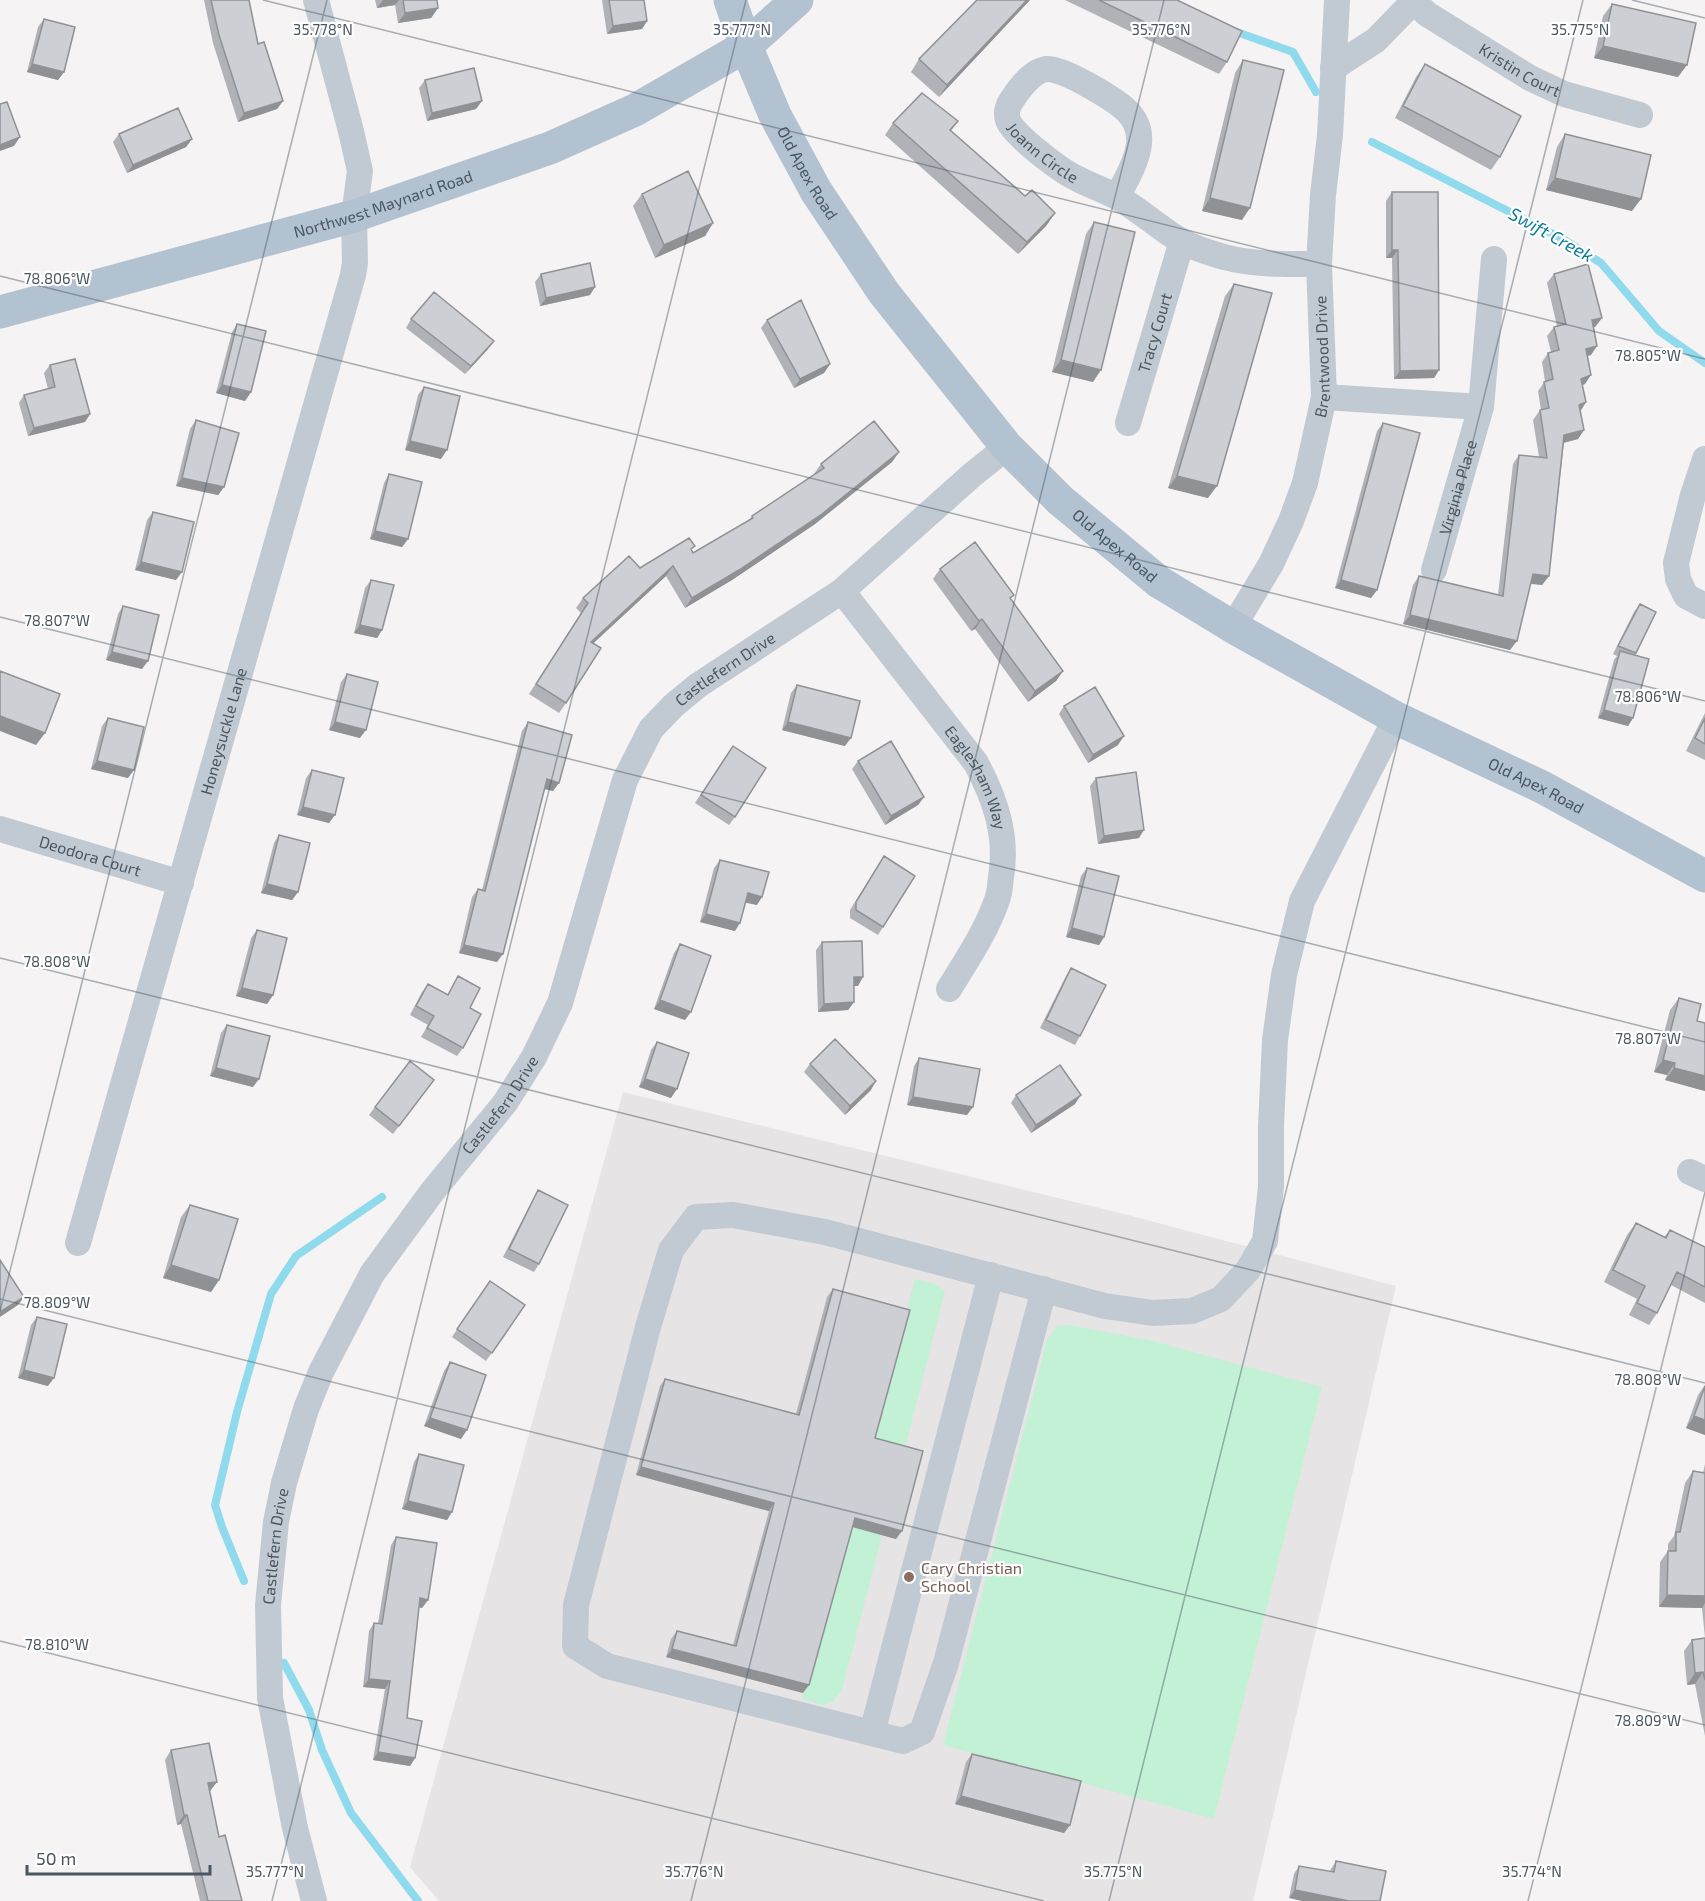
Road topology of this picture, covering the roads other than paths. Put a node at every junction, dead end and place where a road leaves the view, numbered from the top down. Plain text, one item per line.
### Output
1 (316, 0) edge
2 (730, 0) edge
3 (797, 0) edge
4 (1336, 0) edge
5 (1413, 1) edge
6 (746, 46) junction
7 (1334, 68) junction
8 (1640, 114) dead end
9 (1117, 197) junction
10 (354, 216) junction
11 (1182, 241) junction
12 (1494, 259) dead end
13 (1319, 264) junction
14 (0, 312) edge
15 (1324, 397) junction
16 (1480, 407) junction
17 (1128, 423) dead end
18 (1007, 447) junction
19 (1705, 459) edge
20 (1434, 570) dead end
21 (842, 591) junction
22 (1705, 606) edge
23 (1233, 627) junction
24 (1396, 718) junction
25 (0, 829) edge
26 (1705, 876) edge
27 (181, 883) junction
28 (949, 989) dead end
29 (78, 1242) dead end
30 (991, 1275) junction
31 (1044, 1289) junction
32 (872, 1733) junction
33 (314, 1901) edge

1 - 10 street, Honeysuckle Lane
2 - 6 main road, Old Apex Road
3 - 6 main road, Northwest Maynard Road
4 - 7 street, Brentwood Drive
5 - 7 street
5 - 8 street, Kristin Court
6 - 10 main road, Northwest Maynard Road
6 - 18 main road, Old Apex Road
7 - 13 street, Brentwood Drive
9 - 9 street, Joann Circle
9 - 11 street, Joann Circle
10 - 14 main road, Northwest Maynard Road
10 - 27 street, Honeysuckle Lane
11 - 13 street, Joann Circle
11 - 17 street, Tracy Court
12 - 16 street, Virginia Place
13 - 15 street, Brentwood Drive
15 - 16 street
15 - 23 street, Brentwood Drive
16 - 20 street, Virginia Place
18 - 21 street, Castlefern Drive
18 - 23 main road, Old Apex Road
19 - 22 street
21 - 28 street, Eaglesham Way
21 - 33 street, Castlefern Drive
23 - 24 main road, Old Apex Road
24 - 26 main road, Old Apex Road
24 - 31 street
25 - 27 street, Deodora Court
27 - 29 street, Honeysuckle Lane
30 - 31 street
30 - 32 street
30 - 32 street
31 - 32 street

